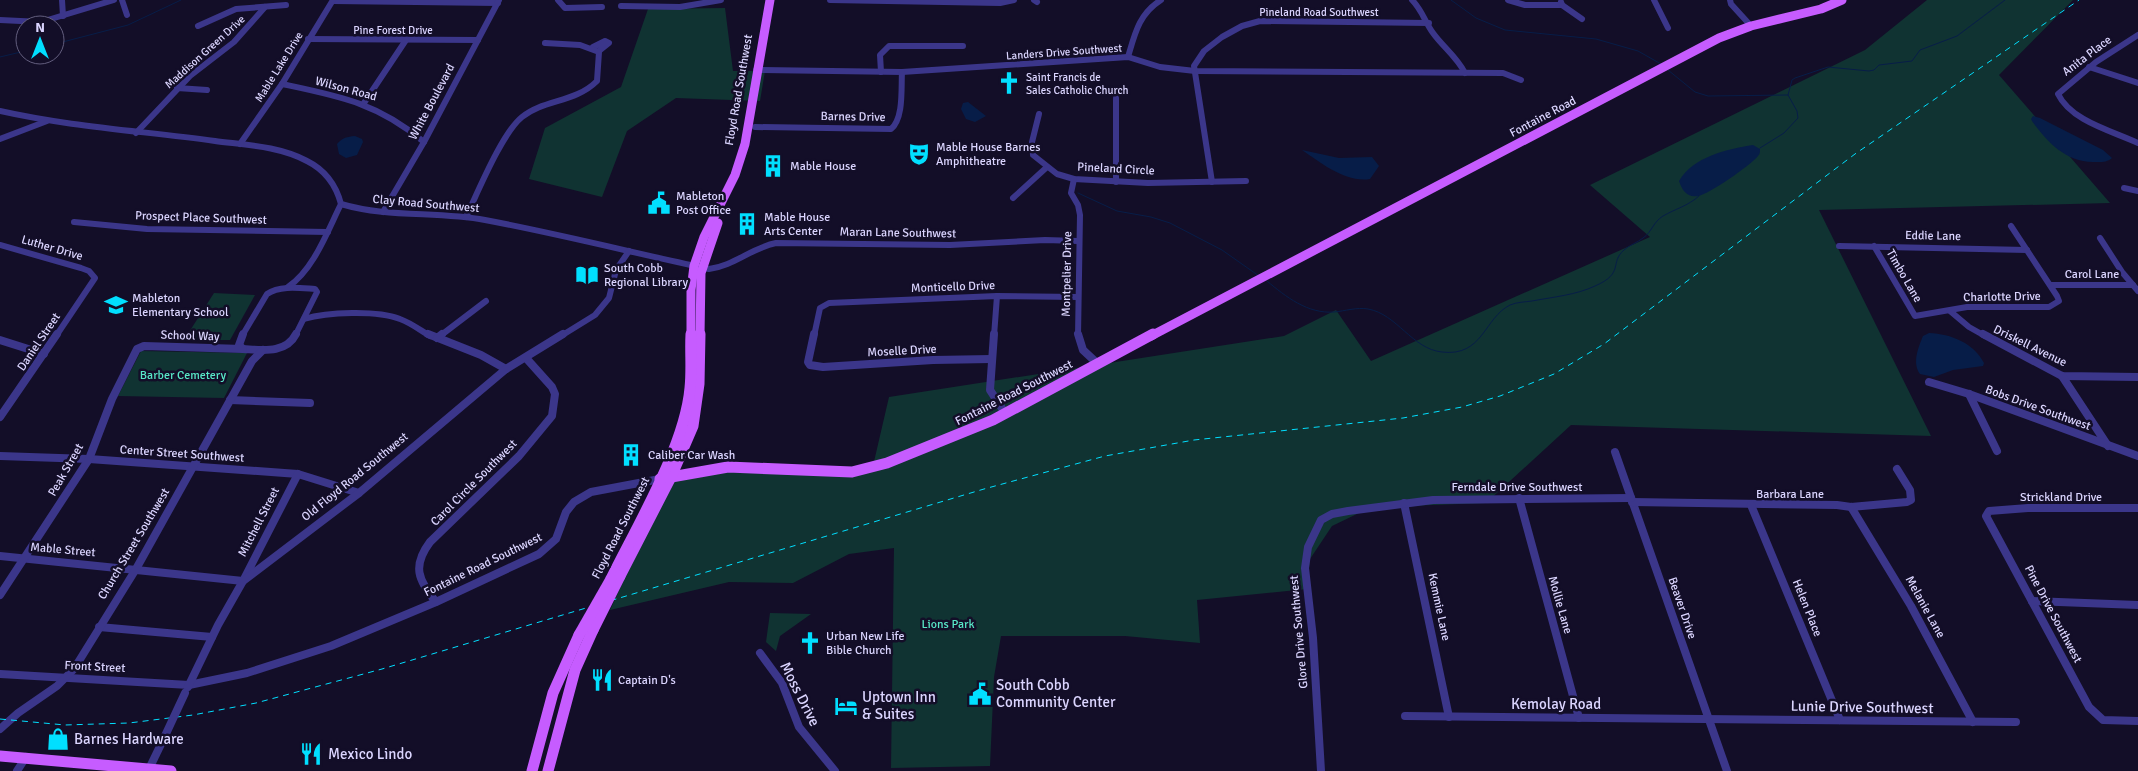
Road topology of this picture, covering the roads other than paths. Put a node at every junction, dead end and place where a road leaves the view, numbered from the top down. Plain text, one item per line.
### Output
1 (62, 0) edge
2 (114, 0) edge
3 (122, 0) edge
4 (333, 0) edge
5 (558, 0) edge
6 (679, 0) edge
7 (721, 0) edge
8 (770, 0) edge
9 (774, 0) edge
10 (830, 0) edge
11 (1014, 0) edge
12 (1161, 0) edge
13 (1412, 0) edge
14 (1508, 0) edge
15 (1654, 0) edge
16 (1730, 0) edge
17 (1842, 0) edge
18 (498, 1) edge
19 (1561, 2) edge
20 (286, 5) dead end
21 (621, 6) dead end
22 (265, 7) junction
23 (602, 7) dead end
24 (674, 8) junction
25 (63, 15) edge
26 (65, 15) edge
27 (127, 15) dead end
28 (1582, 19) dead end
29 (0, 20) edge
30 (15, 21) edge
31 (1429, 23) junction
32 (198, 26) dead end
33 (1751, 26) junction
34 (1668, 28) dead end
35 (2138, 36) edge
36 (308, 39) junction
37 (406, 40) junction
38 (478, 40) junction
39 (882, 41) dead end
40 (545, 43) dead end
41 (889, 46) junction
42 (963, 46) dead end
43 (1128, 57) junction
44 (2089, 67) junction
45 (760, 70) junction
46 (1195, 71) junction
47 (881, 72) junction
48 (902, 72) junction
49 (1465, 73) junction
50 (1521, 80) dead end
51 (2138, 82) edge
52 (282, 84) junction
53 (177, 88) junction
54 (208, 90) dead end
55 (1116, 98) dead end
56 (364, 103) junction
57 (0, 111) edge
58 (1039, 114) dead end
59 (48, 121) junction
60 (755, 127) junction
61 (136, 133) junction
62 (0, 139) edge
63 (424, 142) junction
64 (2138, 142) edge
65 (240, 144) junction
66 (1047, 167) junction
67 (1074, 179) junction
68 (1246, 181) dead end
69 (1116, 182) junction
70 (1212, 182) junction
71 (2124, 188) dead end
72 (2138, 191) edge
73 (1013, 198) dead end
74 (341, 204) junction
75 (383, 212) junction
76 (466, 217) junction
77 (74, 222) dead end
78 (2011, 226) dead end
79 (328, 232) junction
80 (2100, 238) dead end
81 (1078, 241) junction
82 (0, 245) edge
83 (1839, 246) dead end
84 (1874, 246) junction
85 (2027, 250) junction
86 (629, 251) junction
87 (698, 267) junction
88 (1262, 276) joint
89 (95, 278) joint
90 (297, 282) junction
91 (2051, 285) junction
92 (303, 288) junction
93 (2135, 288) edge
94 (285, 289) junction
95 (997, 296) junction
96 (1078, 298) junction
97 (486, 301) dead end
98 (310, 308) junction
99 (1950, 311) junction
100 (320, 315) junction
101 (1915, 316) joint
102 (304, 320) junction
103 (241, 337) junction
104 (437, 338) junction
105 (0, 340) edge
106 (136, 349) joint
107 (220, 349) junction
108 (243, 349) junction
109 (252, 349) junction
110 (263, 350) junction
111 (44, 354) junction
112 (526, 358) junction
113 (991, 359) junction
114 (252, 361) junction
115 (1098, 364) junction
116 (814, 367) joint
117 (506, 369) junction
118 (2062, 376) junction
119 (2138, 376) edge
120 (1929, 382) dead end
121 (1969, 394) junction
122 (230, 400) junction
123 (310, 403) dead end
124 (1005, 413) junction
125 (0, 417) edge
126 (2108, 446) junction
127 (1997, 451) dead end
128 (1615, 452) dead end
129 (0, 456) edge
130 (2138, 456) edge
131 (88, 459) junction
132 (194, 466) junction
133 (1897, 469) dead end
134 (298, 474) junction
135 (666, 478) junction
136 (359, 493) junction
137 (1519, 498) junction
138 (1631, 500) junction
139 (1404, 503) junction
140 (1751, 505) junction
141 (1851, 507) junction
142 (2138, 508) edge
143 (1986, 516) joint
144 (0, 556) edge
145 (25, 559) junction
146 (136, 569) junction
147 (616, 578) junction
148 (243, 581) junction
149 (0, 596) edge
150 (2032, 601) junction
151 (436, 602) junction
152 (2138, 605) edge
153 (99, 626) junction
154 (212, 637) junction
155 (760, 653) dead end
156 (0, 674) edge
157 (68, 678) junction
158 (187, 689) junction
159 (1404, 716) dead end
160 (1448, 717) junction
161 (1579, 718) junction
162 (1708, 719) junction
163 (1840, 720) junction
164 (2138, 721) edge
165 (1973, 722) junction
166 (2016, 722) dead end
167 (0, 729) edge
168 (0, 756) edge
169 (26, 757) junction
170 (149, 769) junction
171 (16, 771) edge
172 (172, 771) edge
173 (532, 771) edge
174 (548, 771) edge
175 (835, 771) edge
176 (1321, 771) edge
177 (1727, 771) edge

1 - 25 street
2 - 26 street
3 - 27 street
4 - 18 street
4 - 36 street, Mable Lake Drive
5 - 23 street
6 - 24 street
7 - 24 street
8 - 45 main road, Floyd Road Southwest
9 - 45 main road, Floyd Road Southwest
10 - 11 street
12 - 43 street
13 - 31 street
14 - 19 street
15 - 34 street
16 - 33 street
17 - 33 main road, Fontaine Road
18 - 38 street, White Boulevard
19 - 28 street
20 - 22 street
21 - 24 street
22 - 32 street
22 - 53 street, Maddison Green Drive
29 - 30 street
31 - 46 street, Pineland Road Southwest
31 - 49 street
33 - 88 main road, Fontaine Road
35 - 44 street, Anita Place
36 - 37 street, Pine Forest Drive
36 - 52 street, Mable Lake Drive
37 - 38 street, Pine Forest Drive
37 - 56 street
38 - 63 street, White Boulevard
39 - 41 street
40 - 76 street
41 - 42 street
41 - 47 street
43 - 46 street, Landers Drive Southwest
43 - 48 street, Landers Drive Southwest
44 - 51 street
44 - 64 street, Anita Place
45 - 47 street, Landers Drive Southwest
45 - 60 main road, Floyd Road Southwest
45 - 87 main road, Floyd Road Southwest
46 - 49 street, Landers Drive Southwest
46 - 70 street
47 - 48 street, Landers Drive Southwest
48 - 60 street, Barnes Drive
49 - 50 street, Landers Drive Southwest
52 - 56 street, Wilson Road
52 - 65 street, Mable Lake Drive
53 - 54 street
53 - 61 street, Maddison Green Drive
55 - 69 street
56 - 63 street, Wilson Road
57 - 59 street
58 - 66 street, Pineland Circle
59 - 61 street
59 - 62 street
60 - 87 main road, Floyd Road Southwest
61 - 65 street
63 - 75 street, White Boulevard
65 - 74 street
66 - 67 street, Pineland Circle
66 - 73 street
67 - 69 street, Pineland Circle
67 - 81 street, Montpelier Drive
68 - 70 street, Pineland Circle
69 - 70 street, Pineland Circle
71 - 72 street
74 - 75 street, Clay Road Southwest
74 - 79 street
75 - 76 street, Clay Road Southwest
76 - 86 street, Clay Road Southwest
77 - 79 street, Prospect Place Southwest
78 - 85 street, Charlotte Drive
79 - 90 street
80 - 93 street
81 - 87 street, Maran Lane Southwest
81 - 96 street, Montpelier Drive
82 - 89 street, Luther Drive
83 - 84 street, Eddie Lane
84 - 85 street, Eddie Lane
84 - 101 street, Timbo Lane
85 - 91 street, Charlotte Drive
86 - 87 street, Clay Road Southwest
86 - 112 street, Old Floyd Road Southwest
87 - 135 main road, Floyd Road Southwest
88 - 115 main road, Fontaine Road Southwest
89 - 111 street, Daniel Street
90 - 92 street
90 - 94 street
91 - 93 street, Carol Lane
91 - 99 street, Charlotte Drive
92 - 94 street
92 - 98 street
94 - 103 street
95 - 96 street, Monticello Drive
95 - 113 street
95 - 116 street, Monticello Drive
96 - 115 street, Montpelier Drive
97 - 104 street
98 - 100 street
98 - 102 street
99 - 101 street, Charlotte Drive
99 - 118 street, Driskell Avenue
100 - 102 street
100 - 104 street
102 - 110 street
103 - 107 street
103 - 108 street
104 - 117 street
105 - 111 street
106 - 107 street, School Way
106 - 131 street, Peak Street
107 - 108 street, School Way
108 - 109 street
109 - 110 street
109 - 114 street
110 - 114 street, Church Street Southwest
111 - 125 street, Daniel Street
112 - 117 street, Old Floyd Road Southwest
112 - 151 street, Carol Circle Southwest
113 - 116 street, Moselle Drive
113 - 124 street
114 - 122 street, Church Street Southwest
115 - 124 main road, Fontaine Road Southwest
117 - 136 street, Old Floyd Road Southwest
118 - 119 street, Driskell Avenue
118 - 126 street
120 - 121 street, Bobs Drive Southwest
121 - 126 street, Bobs Drive Southwest
121 - 127 street
122 - 123 street
122 - 132 street, Church Street Southwest
124 - 135 main road, Fontaine Road Southwest
126 - 130 street, Bobs Drive Southwest
128 - 138 street, Beaver Drive
129 - 131 street, Center Street Southwest
131 - 132 street, Center Street Southwest
131 - 145 street, Peak Street
132 - 134 street, Center Street Southwest
132 - 146 street, Church Street Southwest
133 - 141 street, Barbara Lane
134 - 136 street, Center Street Southwest
134 - 148 street, Mitchell Street
135 - 147 main road, Floyd Road Southwest
135 - 151 street, Fontaine Road Southwest
136 - 148 street, Old Floyd Road Southwest
137 - 138 street, Ferndale Drive Southwest
137 - 139 street, Ferndale Drive Southwest
137 - 161 street, Mollie Lane
138 - 140 street, Barbara Lane
138 - 162 street, Beaver Drive
139 - 160 street, Kemmie Lane
139 - 176 street, Glore Drive Southwest
140 - 141 street, Barbara Lane
140 - 163 street, Helen Place
141 - 165 street, Melanie Lane
142 - 143 street, Strickland Drive
143 - 150 street, Pine Drive Southwest
144 - 145 street, Mable Street
145 - 146 street, Mable Street
145 - 149 street, Peak Street
146 - 148 street, Mable Street
146 - 153 street, Church Street Southwest
147 - 173 main road, Floyd Road Southwest, bridge
147 - 174 main road, Floyd Road Southwest, bridge
148 - 154 street, Old Floyd Road Southwest
150 - 152 street
150 - 164 street, Pine Drive Southwest
151 - 158 street, Fontaine Road Southwest
153 - 154 street
153 - 157 street, Church Street Southwest
154 - 158 street, Old Floyd Road Southwest
155 - 175 street, Moss Drive
156 - 157 street, Front Street
157 - 158 street, Front Street
157 - 167 street, Church Street Southwest
158 - 170 street, Old Floyd Road Southwest, bridge
159 - 160 street, Kemolay Road
160 - 161 street, Kemolay Road
161 - 162 street, Kemolay Road
162 - 163 street, Lunie Drive Southwest
162 - 177 street, Beaver Drive
163 - 165 street, Lunie Drive Southwest
165 - 166 street, Lunie Drive Southwest
168 - 169 main road
169 - 170 main road
169 - 171 street
170 - 172 main road

